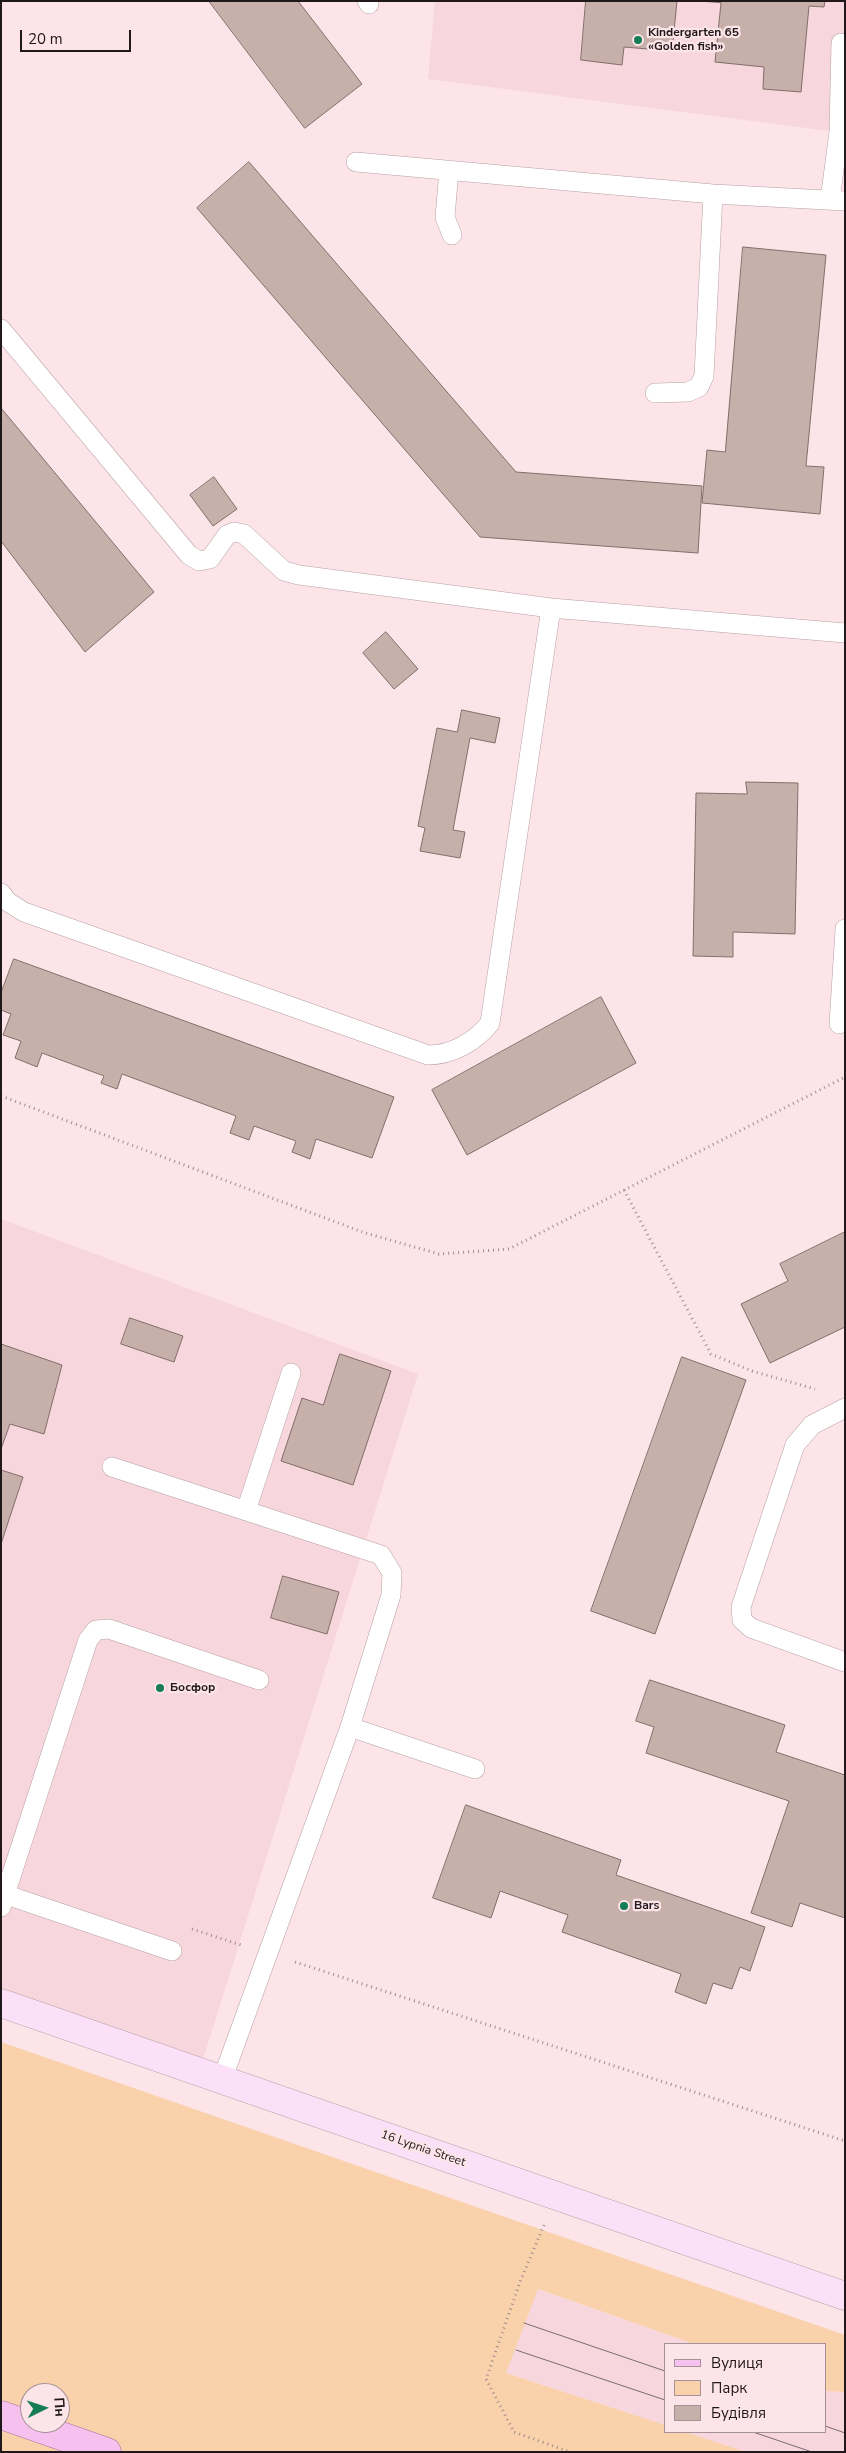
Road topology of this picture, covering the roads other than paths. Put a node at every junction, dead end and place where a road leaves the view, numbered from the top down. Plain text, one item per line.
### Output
1 (841, 43) dead end
2 (356, 162) dead end
3 (449, 170) junction
4 (713, 194) junction
5 (837, 200) edge
6 (452, 235) dead end
7 (1, 329) edge
8 (655, 393) dead end
9 (551, 608) junction
10 (845, 633) edge
11 (1, 893) edge
12 (845, 929) edge
13 (839, 1024) dead end
14 (291, 1373) dead end
15 (845, 1408) edge
16 (112, 1467) dead end
17 (246, 1510) junction
18 (845, 1662) edge
19 (259, 1680) dead end
20 (350, 1727) junction
21 (475, 1769) dead end
22 (3, 1898) edge
23 (172, 1951) dead end
24 (1, 2003) edge
25 (222, 2080) junction
26 (845, 2296) edge
27 (1, 2415) edge
28 (107, 2452) edge

1 - 5 lane
2 - 3 lane
3 - 4 lane
3 - 6 lane
4 - 5 lane
4 - 8 lane
7 - 9 lane
9 - 10 lane
9 - 11 lane
12 - 13 lane
14 - 17 lane
15 - 18 lane
16 - 17 lane
17 - 20 lane
19 - 22 lane
20 - 21 lane
20 - 25 lane
22 - 23 lane
24 - 25 street, 16 Lypnia Street
25 - 26 street, 16 Lypnia Street
27 - 28 main road

